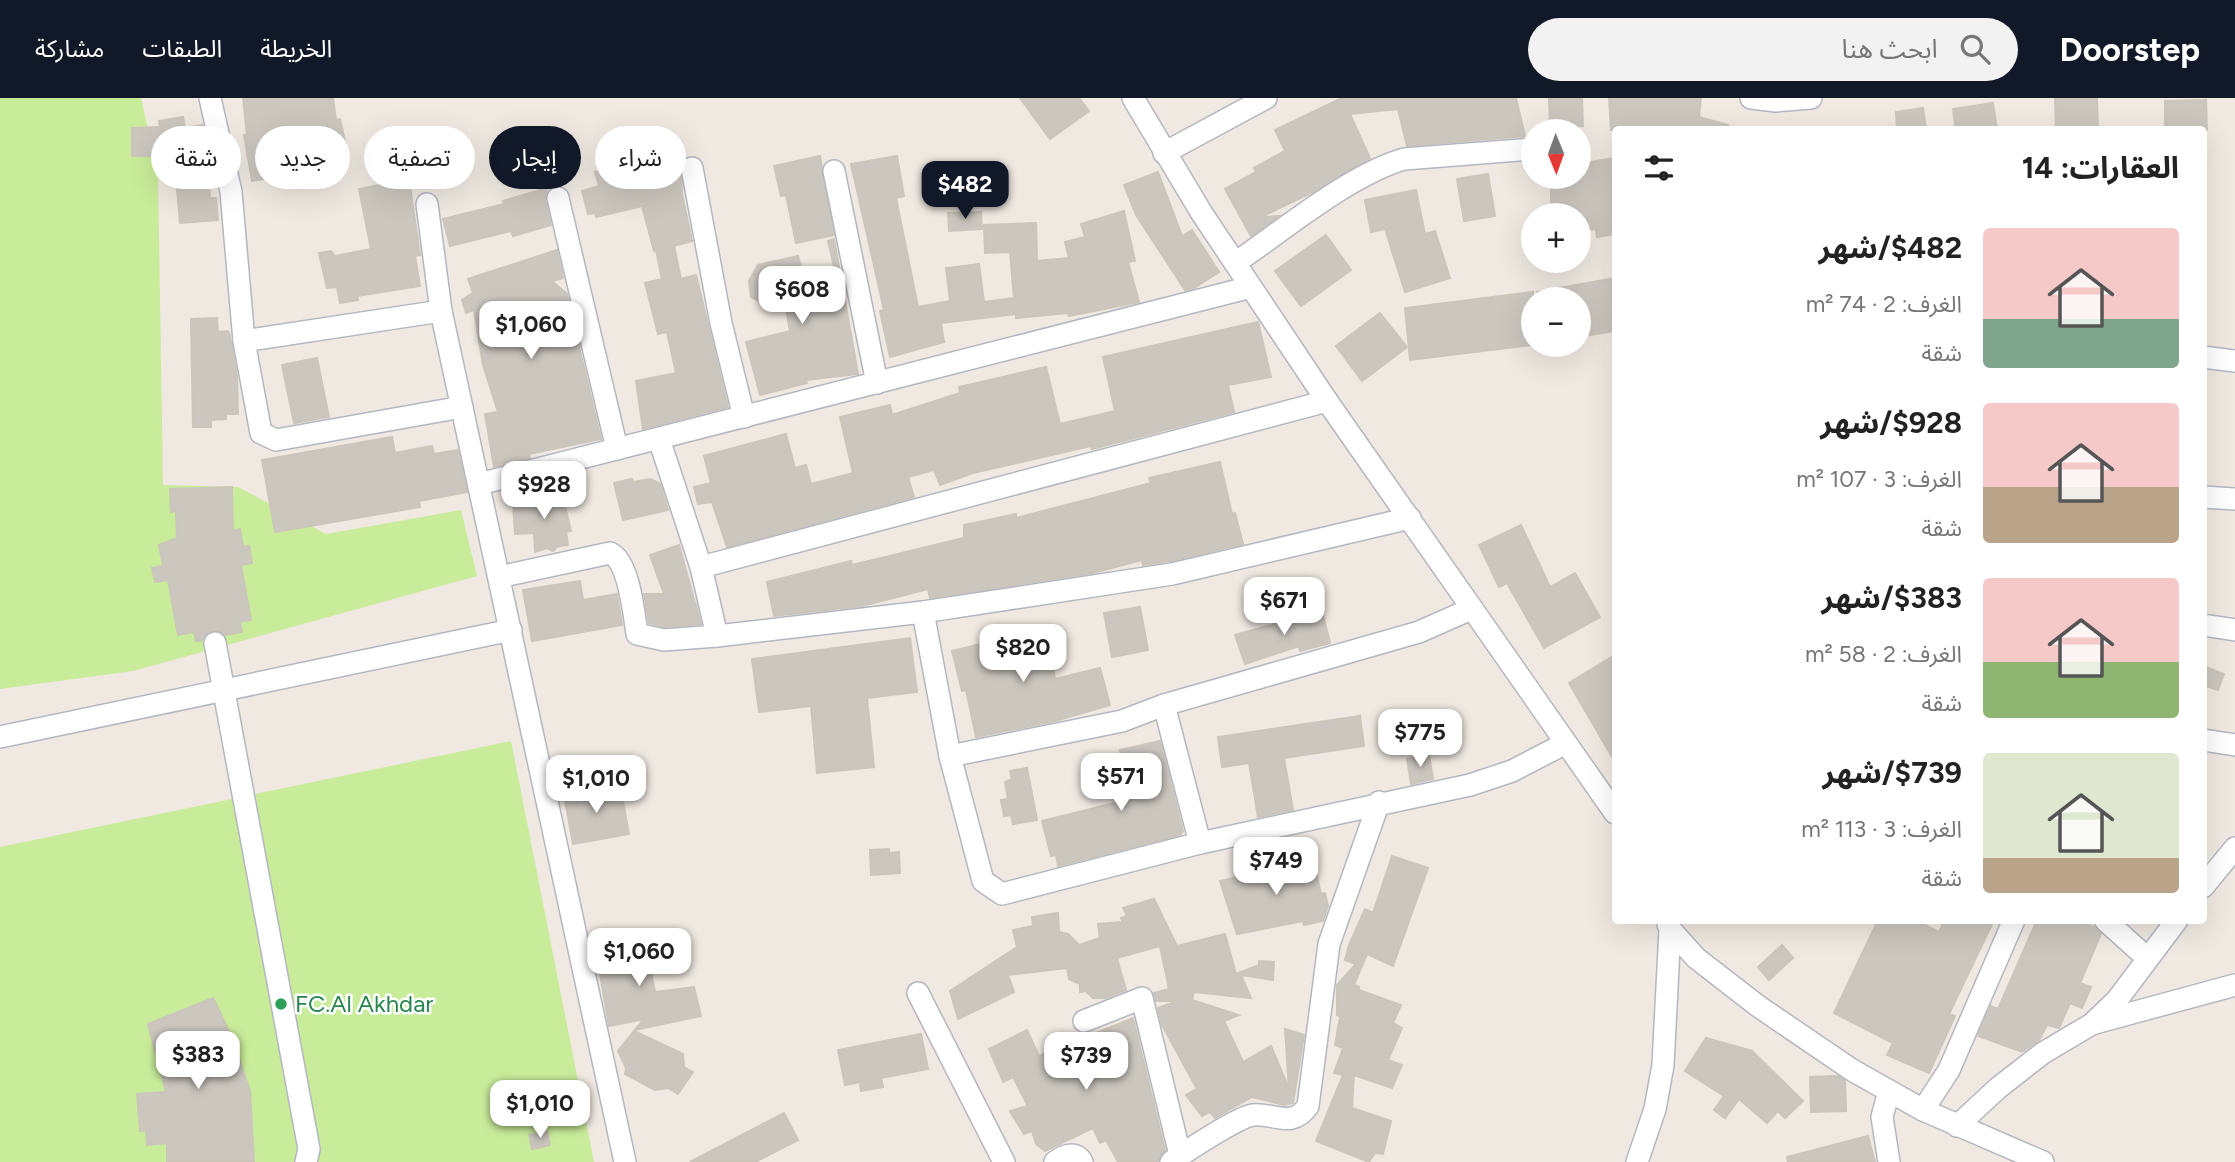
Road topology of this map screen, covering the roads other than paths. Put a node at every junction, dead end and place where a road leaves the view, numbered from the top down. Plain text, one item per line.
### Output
1 (210, 98) edge
2 (1133, 98) edge
3 (1266, 98) edge
4 (1751, 98) edge
5 (1811, 98) edge
6 (1521, 150) edge
7 (1164, 153) junction
8 (692, 168) dead end
9 (834, 171) dead end
10 (558, 198) dead end
11 (427, 204) dead end
12 (1235, 263) junction
13 (1251, 287) junction
14 (440, 311) junction
15 (244, 341) junction
16 (2207, 358) edge
17 (2235, 361) edge
18 (877, 383) junction
19 (1327, 401) junction
20 (462, 407) junction
21 (744, 417) junction
22 (659, 439) junction
23 (617, 449) junction
24 (479, 484) junction
25 (2207, 497) edge
26 (2235, 499) edge
27 (1410, 518) junction
28 (701, 567) junction
29 (499, 577) junction
30 (1471, 609) junction
31 (923, 612) junction
32 (2207, 626) edge
33 (512, 630) junction
34 (2235, 630) edge
35 (717, 636) junction
36 (215, 643) dead end
37 (223, 689) junction
38 (1164, 705) junction
39 (0, 737) edge
40 (2207, 741) edge
41 (1566, 743) junction
42 (2235, 745) edge
43 (950, 756) junction
44 (1379, 803) junction
45 (1612, 809) edge
46 (1200, 843) junction
47 (2235, 848) edge
48 (2212, 865) edge
49 (2012, 924) edge
50 (2109, 924) edge
51 (2174, 924) edge
52 (1669, 925) edge
53 (2147, 958) junction
54 (2235, 985) edge
55 (918, 993) dead end
56 (1084, 1021) dead end
57 (2092, 1024) junction
58 (1889, 1091) junction
59 (1923, 1110) junction
60 (1957, 1126) junction
61 (313, 1158) edge
62 (1176, 1159) edge
63 (625, 1162) edge
64 (1004, 1162) edge
65 (1055, 1162) edge
66 (1082, 1162) edge
67 (1637, 1162) edge
68 (1889, 1162) edge
69 (2043, 1162) edge

1 - 15 street
2 - 7 street
3 - 7 street
4 - 5 street
6 - 12 street
7 - 12 street
8 - 21 street
9 - 18 street
10 - 23 street
11 - 14 street
12 - 13 street
13 - 18 street
13 - 19 street
14 - 15 street
14 - 20 street
15 - 20 street
16 - 17 street
18 - 21 street
19 - 27 street
19 - 28 street
20 - 24 street
21 - 22 street
22 - 23 street
22 - 28 street
23 - 24 street
24 - 29 street
25 - 26 street
27 - 30 street
27 - 31 street
28 - 35 street
29 - 33 street
29 - 35 street
30 - 38 street
30 - 41 street
31 - 35 street
31 - 43 street
32 - 34 street
33 - 37 street
33 - 63 street
36 - 37 street
37 - 39 street
37 - 61 street
38 - 43 street
38 - 46 street
40 - 42 street
41 - 44 street
41 - 45 street
43 - 46 street
44 - 46 street
44 - 62 street
47 - 48 street
49 - 59 street
50 - 53 street
51 - 53 street
52 - 58 street
52 - 67 street
53 - 57 street
54 - 57 street
55 - 64 street
56 - 62 street
57 - 60 street
58 - 59 street
58 - 68 street
59 - 60 street
60 - 69 street
65 - 66 street

